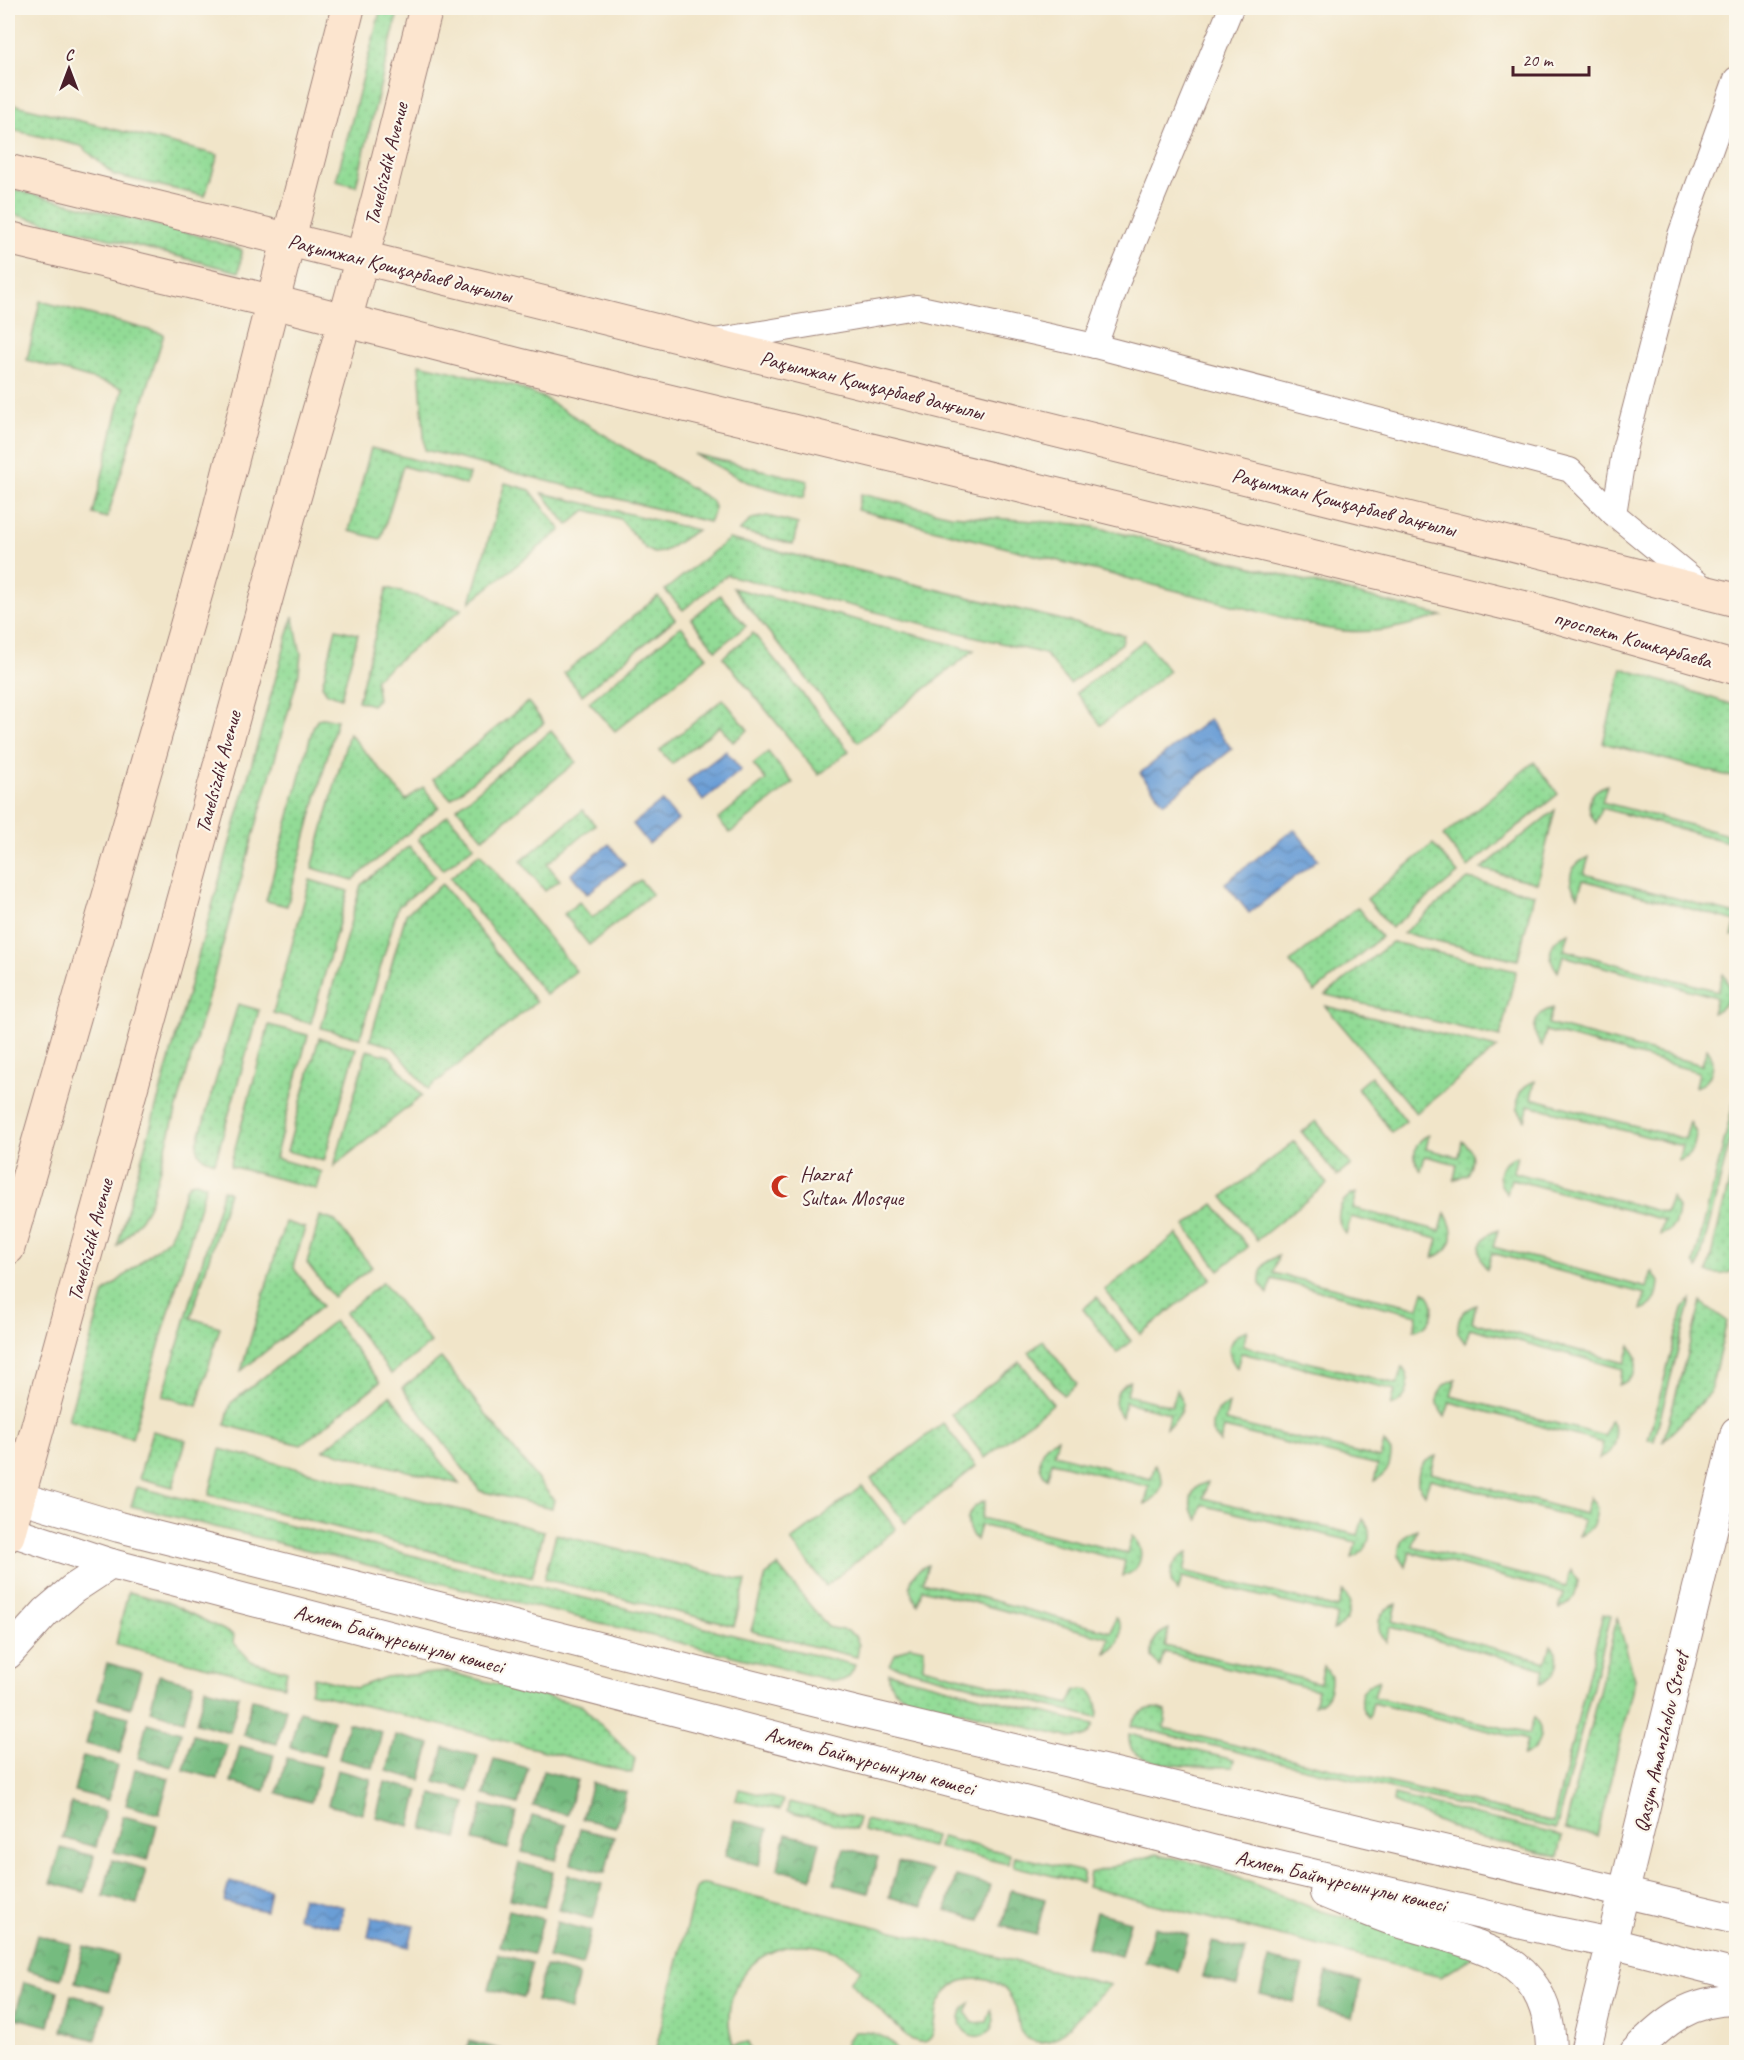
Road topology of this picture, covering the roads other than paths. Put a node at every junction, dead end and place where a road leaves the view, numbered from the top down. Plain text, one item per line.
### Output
1 (348, 8) edge
2 (426, 8) edge
3 (1231, 8) edge
4 (1737, 79) edge
5 (8, 171) edge
6 (8, 238) edge
7 (289, 241) junction
8 (362, 257) junction
9 (274, 302) junction
10 (345, 320) junction
11 (703, 343) junction
12 (1095, 346) junction
13 (1614, 514) junction
14 (1723, 597) edge
15 (1628, 637) junction
16 (1737, 668) edge
17 (1737, 682) edge
18 (8, 1248) edge
19 (1737, 1432) edge
20 (13, 1496) edge
21 (8, 1532) edge
22 (111, 1564) junction
23 (8, 1654) edge
24 (1227, 1854) junction
25 (1624, 1891) junction
26 (1737, 1919) edge
27 (1611, 1943) junction
28 (1737, 1975) edge
29 (1737, 2000) edge
30 (1551, 2052) edge
31 (1585, 2052) edge
32 (1635, 2052) edge

1 - 7 main road
2 - 8 main road, Tauelsizdik Avenue
3 - 12 street
4 - 13 street
5 - 7 main road, Рақымжан Қошқарбаев даңғылы
6 - 9 main road
7 - 8 main road, Рақымжан Қошқарбаев даңғылы
7 - 9 main road
8 - 10 main road, Tauelsizdik Avenue
8 - 11 main road, Рақымжан Қошқарбаев даңғылы
9 - 10 main road
9 - 18 main road
10 - 15 main road, проспект Кошкарбаева
10 - 20 main road, Tauelsizdik Avenue
11 - 12 street
11 - 14 main road, Рақымжан Қошқарбаев даңғылы
12 - 13 street
13 - 14 street
15 - 16 main road, проспект Кошкарбаева
15 - 17 main road
19 - 25 street, Qasym Amanzholov Street
20 - 21 main road, Tauelsizdik Avenue
20 - 25 street, Ахмет Байтұрсынұлы көшесі
21 - 22 street, Ахмет Байтұрсынұлы көшесі
22 - 23 street
22 - 24 street, Ахмет Байтұрсынұлы көшесі
24 - 27 street, Ахмет Байтұрсынұлы көшесі
24 - 30 street
25 - 26 street, Ахмет Байтұрсынұлы көшесі
25 - 27 street, Qasym Amanzholov Street
27 - 28 street, Ахмет Байтұрсынұлы көшесі
27 - 31 street, Qasym Amanzholov Street
29 - 32 street

